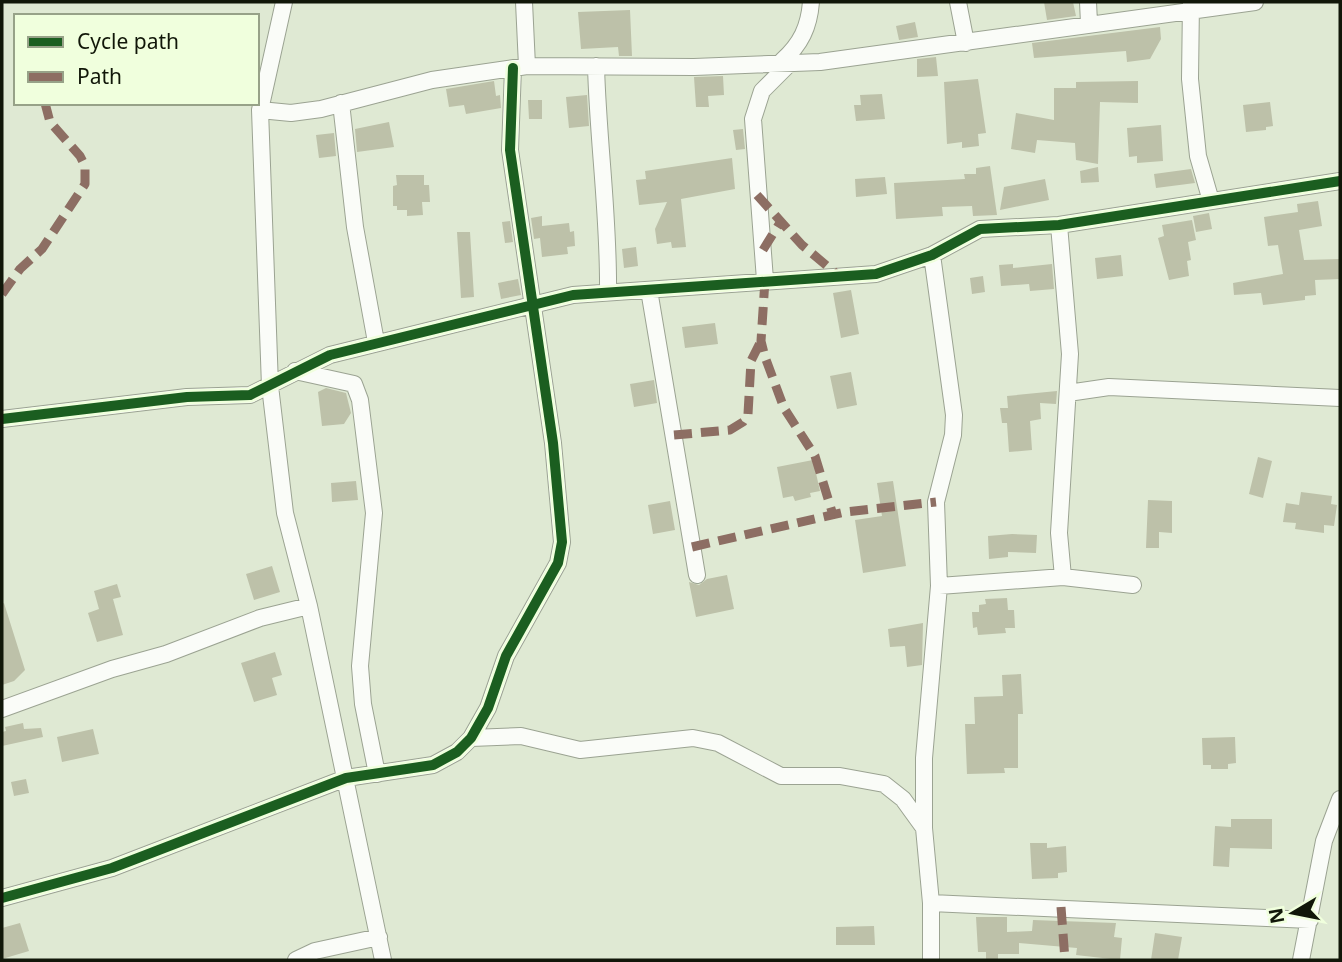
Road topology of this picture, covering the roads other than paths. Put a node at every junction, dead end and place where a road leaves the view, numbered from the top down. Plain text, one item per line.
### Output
1 (284, 2) edge
2 (524, 2) edge
3 (811, 2) edge
4 (958, 2) edge
5 (1088, 2) edge
6 (1255, 2) edge
7 (1191, 6) edge
8 (1090, 23) junction
9 (966, 43) junction
10 (785, 63) junction
11 (596, 66) junction
12 (520, 67) junction
13 (341, 103) junction
14 (260, 110) junction
15 (1340, 181) edge
16 (1211, 201) junction
17 (1059, 225) junction
18 (932, 256) junction
19 (765, 280) junction
20 (649, 290) junction
21 (608, 292) junction
22 (532, 307) junction
23 (376, 342) junction
24 (295, 371) junction
25 (270, 386) junction
26 (1068, 393) junction
27 (1340, 398) edge
28 (2, 419) edge
29 (697, 575) dead end
30 (1063, 577) junction
31 (1133, 585) dead end
32 (939, 586) junction
33 (309, 606) junction
34 (2, 709) edge
35 (471, 738) junction
36 (377, 774) junction
37 (346, 778) junction
38 (1340, 799) edge
39 (924, 828) junction
40 (2, 898) edge
41 (931, 903) junction
42 (1310, 920) junction
43 (379, 937) junction
44 (296, 960) edge
45 (383, 960) edge
46 (931, 960) edge
47 (1301, 960) edge

1 - 14 street
2 - 12 street
3 - 10 street
4 - 9 street
5 - 8 street
6 - 7 street
7 - 8 street
7 - 16 street
8 - 9 street
9 - 10 street
10 - 11 street
10 - 19 street
11 - 12 street
11 - 21 street
12 - 13 street
12 - 22 street
13 - 14 street
13 - 23 street
14 - 25 street
15 - 16 street
16 - 17 street
17 - 18 street
17 - 26 street
18 - 19 street
18 - 32 street
19 - 20 street
20 - 21 street
20 - 29 street
21 - 22 street
22 - 23 street
22 - 35 street
23 - 24 street
24 - 25 street
24 - 36 street
25 - 28 street
25 - 33 street
26 - 27 street
26 - 30 street
30 - 31 street
30 - 32 street
32 - 39 street
33 - 34 street
33 - 37 street
35 - 36 street
35 - 39 street
36 - 37 street
37 - 40 street
37 - 43 street
38 - 42 street
39 - 41 street
41 - 42 street
41 - 46 street
42 - 47 street
43 - 44 street
43 - 45 street

